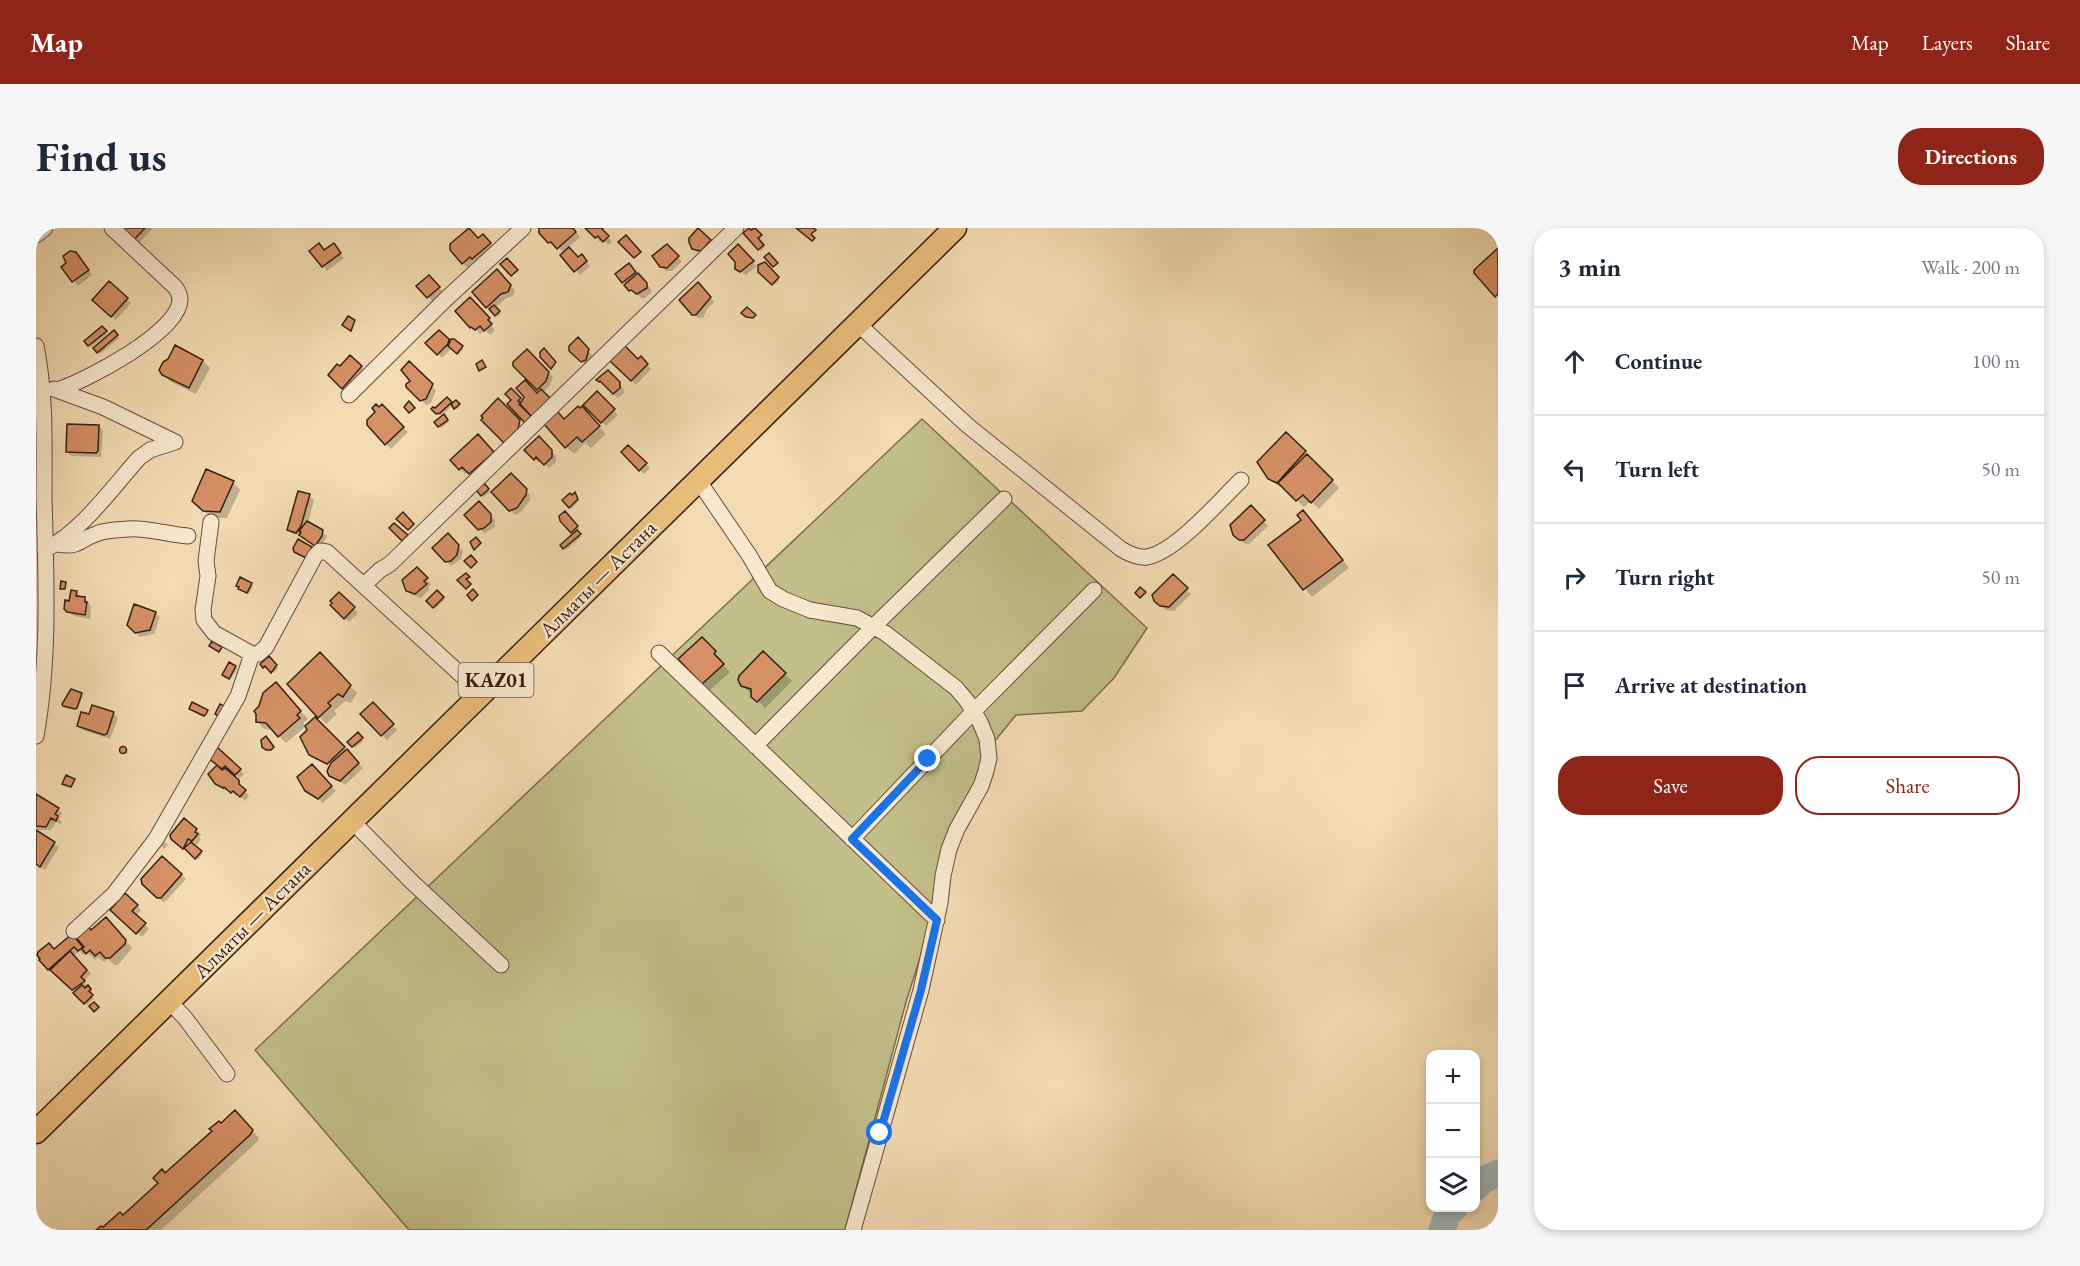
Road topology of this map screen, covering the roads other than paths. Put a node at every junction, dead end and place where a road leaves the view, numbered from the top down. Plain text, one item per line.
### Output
1 (45, 228) edge
2 (112, 228) edge
3 (523, 228) edge
4 (736, 228) edge
5 (955, 228) edge
6 (36, 235) edge
7 (858, 324) junction
8 (36, 346) edge
9 (41, 385) junction
10 (57, 390) junction
11 (349, 395) dead end
12 (699, 480) junction
13 (1241, 480) dead end
14 (1004, 500) dead end
15 (211, 522) dead end
16 (188, 536) dead end
17 (51, 547) junction
18 (40, 575) edge
19 (364, 585) junction
20 (1094, 590) dead end
21 (873, 627) junction
22 (659, 653) dead end
23 (252, 654) junction
24 (482, 694) junction
25 (974, 711) junction
26 (36, 736) edge
27 (755, 746) junction
28 (352, 821) junction
29 (852, 839) junction
30 (937, 920) junction
31 (74, 931) dead end
32 (501, 965) dead end
33 (169, 1001) junction
34 (227, 1074) dead end
35 (36, 1132) edge
36 (853, 1230) edge

1 - 6 street
2 - 10 street
3 - 11 street
4 - 19 street
5 - 7 highway, Алматы — Астана / KАZ01
7 - 12 highway, Алматы — Астана / KАZ01
7 - 13 street
8 - 9 street
9 - 10 street
9 - 17 street
10 - 17 street
12 - 21 street
12 - 24 highway, Алматы — Астана / KАZ01
14 - 21 street
15 - 23 street
16 - 17 street
17 - 18 street
18 - 26 street
19 - 23 street
19 - 24 street
20 - 25 street
21 - 25 street
21 - 27 street
22 - 27 street
23 - 31 street
24 - 28 highway, Алматы — Астана / KАZ01
25 - 29 street
25 - 30 street
27 - 29 street
28 - 32 street
28 - 33 highway, Алматы — Астана / KАZ01
29 - 30 street
30 - 36 street
33 - 34 street
33 - 35 highway, Алматы — Астана / KАZ01

